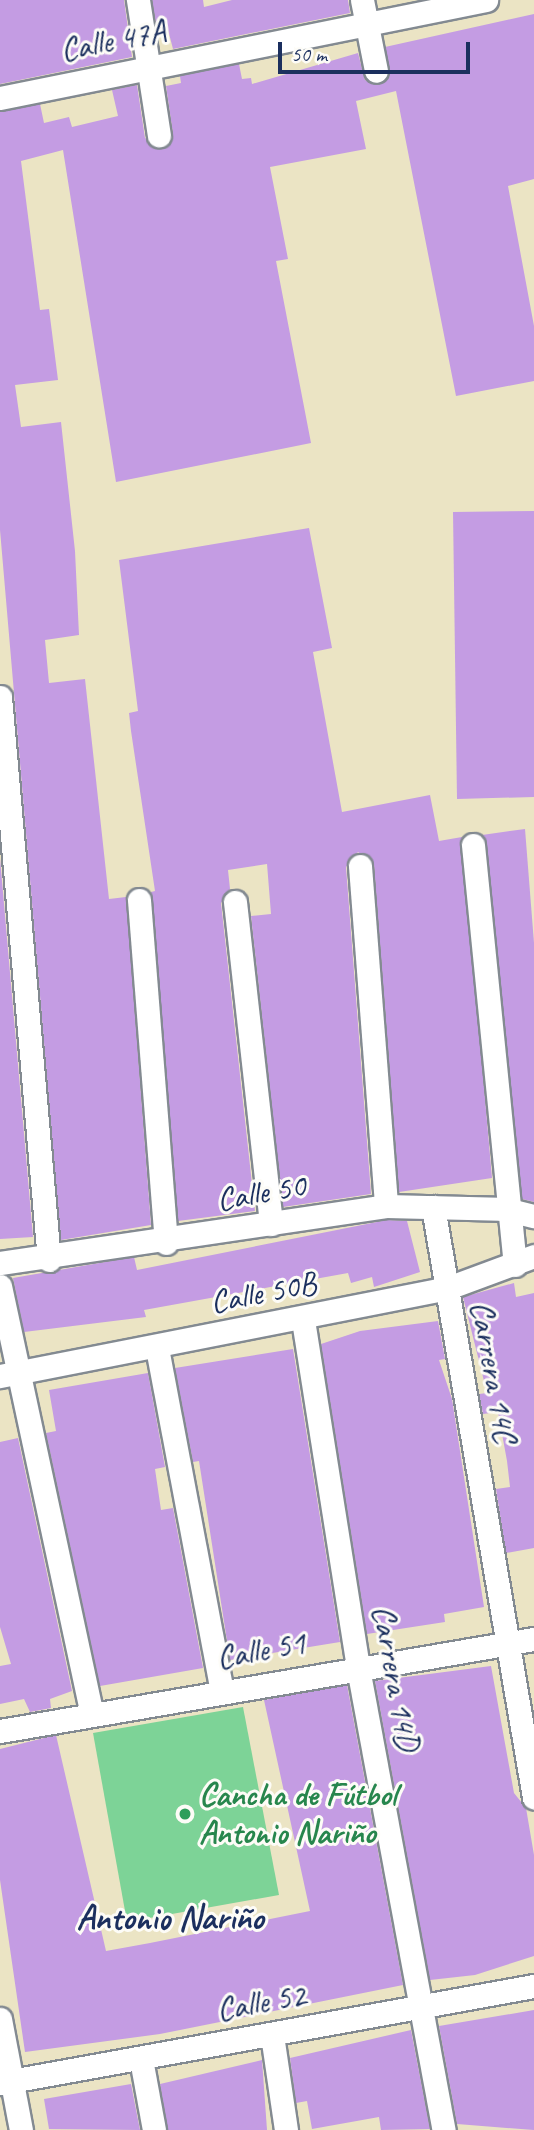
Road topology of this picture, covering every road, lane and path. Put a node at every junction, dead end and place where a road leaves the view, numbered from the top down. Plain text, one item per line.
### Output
1 (138, 0) edge
2 (362, 0) edge
3 (486, 0) edge
4 (366, 26) junction
5 (146, 67) junction
6 (376, 71) dead end
7 (0, 98) edge
8 (159, 135) dead end
9 (0, 697) edge
10 (473, 845) dead end
11 (360, 866) dead end
12 (10, 899) edge
13 (139, 900) dead end
14 (235, 902) dead end
15 (386, 1206) junction
16 (433, 1207) junction
17 (505, 1209) junction
18 (534, 1216) edge
19 (271, 1224) junction
20 (166, 1243) junction
21 (49, 1260) junction
22 (525, 1260) edge
23 (0, 1263) edge
24 (0, 1286) edge
25 (445, 1289) junction
26 (303, 1320) junction
27 (157, 1348) junction
28 (11, 1374) edge
29 (534, 1639) edge
30 (507, 1643) junction
31 (358, 1668) junction
32 (222, 1691) junction
33 (92, 1712) junction
34 (0, 1731) edge
35 (534, 1797) edge
36 (534, 1986) edge
37 (422, 2007) junction
38 (0, 2019) edge
39 (272, 2035) junction
40 (141, 2059) junction
41 (6, 2082) edge
42 (20, 2130) edge
43 (154, 2130) edge
44 (286, 2130) edge
45 (444, 2130) edge

1 - 5 street
2 - 4 street
3 - 4 street, Calle 47A
4 - 5 street, Calle 47A
4 - 6 street
5 - 7 street, Calle 47A
5 - 8 street
9 - 12 street
10 - 17 street, Carrera 14C
11 - 15 street
12 - 21 street
13 - 20 street
14 - 19 street
15 - 16 street, Calle 50
15 - 19 street, Calle 50
16 - 17 street, Calle 50
16 - 25 street, Carrera 14C
17 - 18 street, Calle 50
17 - 22 street, Carrera 14C
19 - 20 street, Calle 50
20 - 21 street, Calle 50
21 - 23 street, Calle 50
22 - 25 street, Calle 50B
24 - 28 street
25 - 26 street, Calle 50B
25 - 30 street, Carrera 14C
26 - 27 street, Calle 50B
26 - 31 street, Carrera 14D
27 - 28 street, Calle 50B
27 - 32 street
28 - 33 street
29 - 30 street, Calle 51
30 - 31 street, Calle 51
30 - 35 street, Carrera 14C
31 - 32 street, Calle 51
31 - 37 street, Carrera 14D
32 - 33 street, Calle 51
33 - 34 street, Calle 51
36 - 37 street, Calle 52
37 - 39 street, Calle 52
37 - 45 street, Carrera 14D
38 - 41 street
39 - 40 street, Calle 52
39 - 44 street
40 - 41 street, Calle 52
40 - 43 street
41 - 42 street

